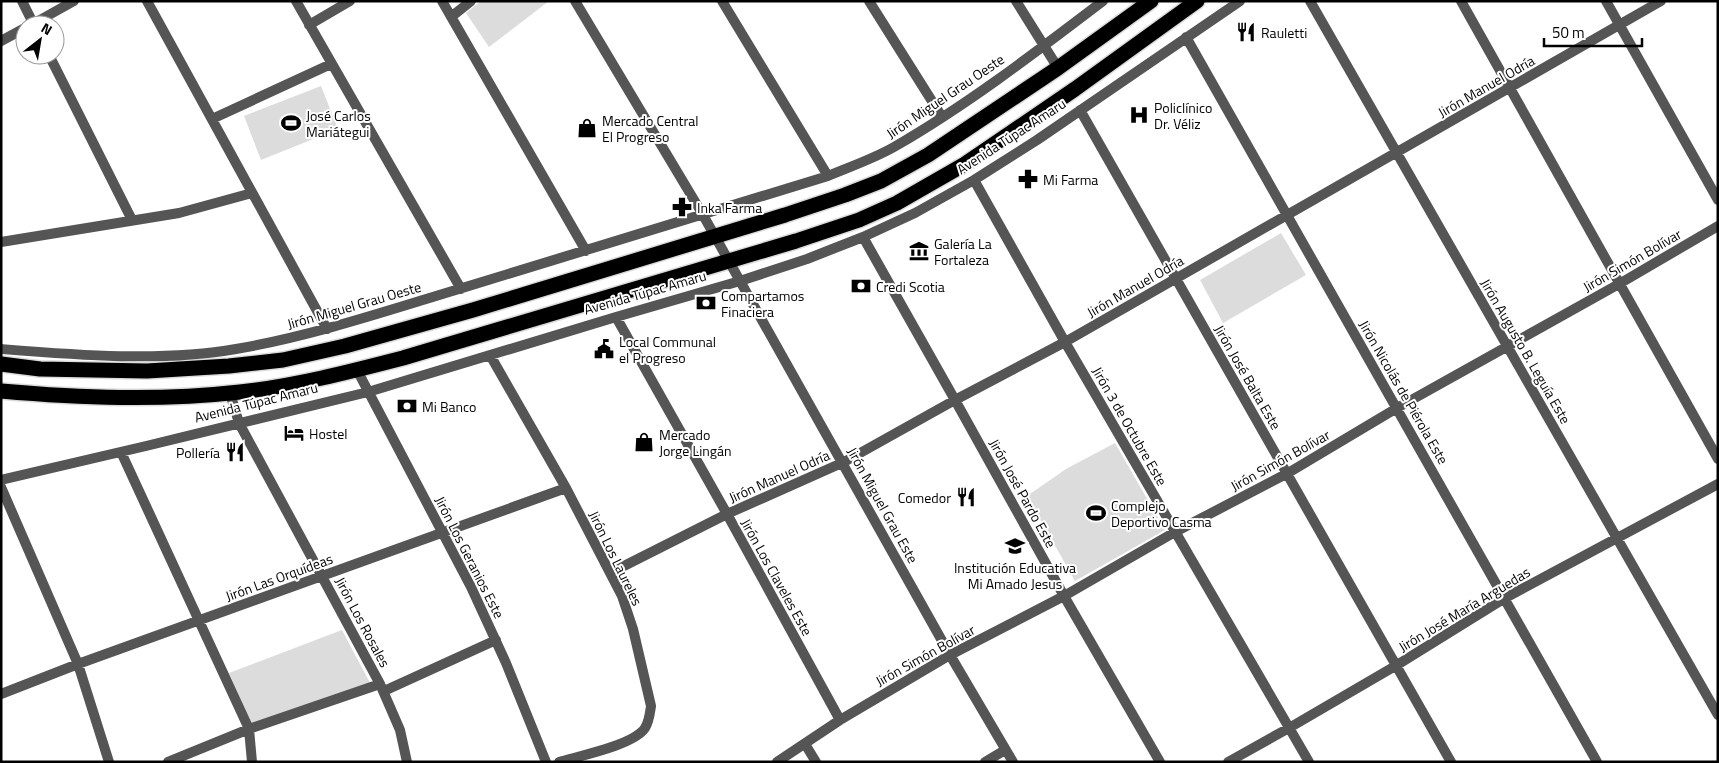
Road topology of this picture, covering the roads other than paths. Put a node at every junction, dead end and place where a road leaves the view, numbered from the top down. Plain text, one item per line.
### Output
1 (22, 1) edge
2 (74, 1) edge
3 (147, 1) edge
4 (296, 1) edge
5 (350, 1) edge
6 (442, 1) edge
7 (471, 1) edge
8 (575, 1) edge
9 (722, 1) edge
10 (869, 1) edge
11 (1016, 1) edge
12 (1103, 1) edge
13 (1151, 1) edge
14 (1197, 1) edge
15 (1240, 1) edge
16 (1310, 1) edge
17 (1460, 1) edge
18 (1606, 1) edge
19 (1661, 1) edge
20 (27, 15) edge
21 (49, 15) edge
22 (451, 17) junction
23 (309, 25) junction
24 (1620, 25) junction
25 (15, 34) edge
26 (1186, 37) junction
27 (1, 41) edge
28 (1044, 46) junction
29 (331, 64) junction
30 (54, 65) edge
31 (1058, 68) junction
32 (1510, 88) junction
33 (1080, 110) junction
34 (942, 117) junction
35 (212, 119) junction
36 (1397, 153) junction
37 (828, 176) junction
38 (974, 180) junction
39 (252, 193) junction
40 (1718, 200) edge
41 (703, 214) junction
42 (1287, 215) junction
43 (132, 220) junction
44 (1718, 226) edge
45 (715, 236) junction
46 (863, 238) junction
47 (1, 242) edge
48 (586, 251) junction
49 (729, 262) junction
50 (1176, 278) junction
51 (740, 281) junction
52 (1619, 284) junction
53 (461, 289) junction
54 (616, 317) junction
55 (327, 328) junction
56 (1066, 342) junction
57 (1507, 346) junction
58 (1, 349) edge
59 (490, 356) junction
60 (1, 364) edge
61 (357, 370) junction
62 (1, 391) edge
63 (368, 392) junction
64 (230, 393) junction
65 (955, 400) junction
66 (1397, 408) junction
67 (239, 422) junction
68 (121, 452) junction
69 (1718, 459) edge
70 (844, 462) junction
71 (1288, 473) junction
72 (1, 480) edge
73 (1718, 484) edge
74 (1, 487) edge
75 (566, 488) junction
76 (727, 514) junction
77 (442, 532) junction
78 (1175, 532) junction
79 (1616, 538) junction
80 (610, 573) junction
81 (322, 576) junction
82 (1064, 596) junction
83 (1505, 598) junction
84 (199, 620) junction
85 (496, 640) junction
86 (950, 655) junction
87 (78, 664) junction
88 (1397, 665) junction
89 (382, 688) junction
90 (1, 694) edge
91 (1718, 715) edge
92 (840, 720) junction
93 (1289, 728) junction
94 (249, 729) junction
95 (805, 744) junction
96 (1005, 750) junction
97 (109, 762) edge
98 (168, 762) edge
99 (252, 762) edge
100 (407, 762) edge
101 (546, 762) edge
102 (559, 762) edge
103 (777, 762) edge
104 (816, 762) edge
105 (985, 762) edge
106 (1013, 762) edge
107 (1160, 762) edge
108 (1228, 762) edge
109 (1309, 762) edge
110 (1451, 762) edge
111 (1597, 762) edge

1 - 20 street
2 - 21 street
3 - 35 street
4 - 23 street
5 - 23 street
6 - 22 street
7 - 22 street
8 - 41 street
9 - 37 street
10 - 34 street
11 - 28 street
12 - 28 street, Jirón Miguel Grau Oeste
13 - 31 highway
14 - 49 highway, Avenida Túpac Amaru
15 - 26 street, Avenida Túpac Amaru
16 - 36 street, Jirón Augusto B. Leguía Este
17 - 32 street
18 - 24 street
19 - 24 street, Jirón Manuel Odría
22 - 48 street
23 - 29 street
24 - 32 street, Jirón Manuel Odría
24 - 40 street
25 - 27 street
26 - 33 street, Avenida Túpac Amaru
26 - 42 street, Jirón Nicolás de Piérola Este
28 - 31 street
28 - 34 street, Jirón Miguel Grau Oeste
29 - 35 street
29 - 53 street
30 - 43 street
31 - 45 highway
32 - 36 street, Jirón Manuel Odría
32 - 52 street
33 - 38 street, Avenida Túpac Amaru
33 - 50 street, Jirón José Balta Este
34 - 37 street, Jirón Miguel Grau Oeste
35 - 39 street
36 - 42 street, Jirón Manuel Odría
36 - 57 street, Jirón Augusto B. Leguía Este
37 - 41 street, Jirón Miguel Grau Oeste
38 - 46 street, Avenida Túpac Amaru
38 - 56 street, Jirón 3 de Octubre Este
39 - 43 street
39 - 55 street
41 - 45 street
41 - 48 street, Jirón Miguel Grau Oeste
42 - 50 street, Jirón Manuel Odría
42 - 66 street, Jirón Nicolás de Piérola Este
43 - 47 street
44 - 52 street, Jirón Simón Bolívar
45 - 49 street
45 - 60 highway
46 - 51 street, Avenida Túpac Amaru
46 - 65 street, Jirón José Pardo Este
48 - 53 street, Jirón Miguel Grau Oeste
49 - 51 street, Jirón Miguel Grau Este
49 - 61 highway, Avenida Túpac Amaru
50 - 56 street, Jirón Manuel Odría
50 - 71 street, Jirón José Balta Este
51 - 54 street, Avenida Túpac Amaru
51 - 70 street, Jirón Miguel Grau Este
52 - 57 street, Jirón Simón Bolívar
52 - 69 street
53 - 55 street, Jirón Miguel Grau Oeste
54 - 59 street, Avenida Túpac Amaru
54 - 76 street, Jirón Los Claveles Este
55 - 58 street, Jirón Miguel Grau Oeste
56 - 65 street, Jirón Manuel Odría
56 - 78 street, Jirón 3 de Octubre Este
57 - 66 street, Jirón Simón Bolívar
57 - 79 street, Jirón Augusto B. Leguía Este
59 - 63 street, Avenida Túpac Amaru
59 - 75 street, Jirón Los Laureles
61 - 63 street, Jirón Los Geranios Este
61 - 64 highway, Avenida Túpac Amaru
62 - 64 highway, Avenida Túpac Amaru
63 - 67 street, Avenida Túpac Amaru
63 - 77 street, Jirón Los Geranios Este
64 - 67 street, Jirón Los Rosales
65 - 70 street, Jirón Manuel Odría
65 - 82 street, Jirón José Pardo Este
66 - 71 street, Jirón Simón Bolívar
66 - 83 street, Jirón Nicolás de Piérola Este
67 - 68 street, Avenida Túpac Amaru
67 - 81 street, Jirón Los Rosales
68 - 72 street, Avenida Túpac Amaru
68 - 84 street
70 - 76 street, Jirón Manuel Odría
70 - 86 street, Jirón Miguel Grau Este
71 - 78 street, Jirón Simón Bolívar
71 - 88 street, Jirón José Balta Este
73 - 79 street, Jirón José María Arguedas
74 - 87 street
75 - 77 street, Jirón Las Orquídeas
75 - 80 street, Jirón Los Laureles
76 - 80 street, Jirón Manuel Odría
76 - 92 street, Jirón Los Claveles Este
77 - 81 street, Jirón Las Orquídeas
77 - 85 street, Jirón Los Geranios Este
78 - 82 street, Jirón Simón Bolívar
78 - 93 street, Jirón 3 de Octubre Este
79 - 83 street, Jirón José María Arguedas
79 - 91 street, Jirón Augusto B. Leguía Este
80 - 102 street, Jirón Los Laureles
81 - 84 street, Jirón Las Orquídeas
81 - 89 street, Jirón Los Rosales
82 - 86 street, Jirón Simón Bolívar
82 - 107 street, Jirón José Pardo Este
83 - 88 street, Jirón José María Arguedas
83 - 111 street, Jirón Nicolás de Piérola Este
84 - 87 street, Jirón Las Orquídeas
84 - 94 street
85 - 89 street
85 - 101 street, Jirón Los Geranios Este
86 - 92 street, Jirón Simón Bolívar
86 - 96 street, Jirón Miguel Grau Este
87 - 90 street, Jirón Las Orquídeas
87 - 97 street
88 - 93 street, Jirón José María Arguedas
88 - 110 street, Jirón José Balta Este
89 - 94 street
89 - 100 street, Jirón Los Rosales
92 - 95 street, Jirón Simón Bolívar
93 - 108 street, Jirón José María Arguedas
93 - 109 street, Jirón 3 de Octubre Este
94 - 98 street
94 - 99 street
95 - 103 street, Jirón Simón Bolívar
95 - 104 street
96 - 105 street
96 - 106 street, Jirón Miguel Grau Este

